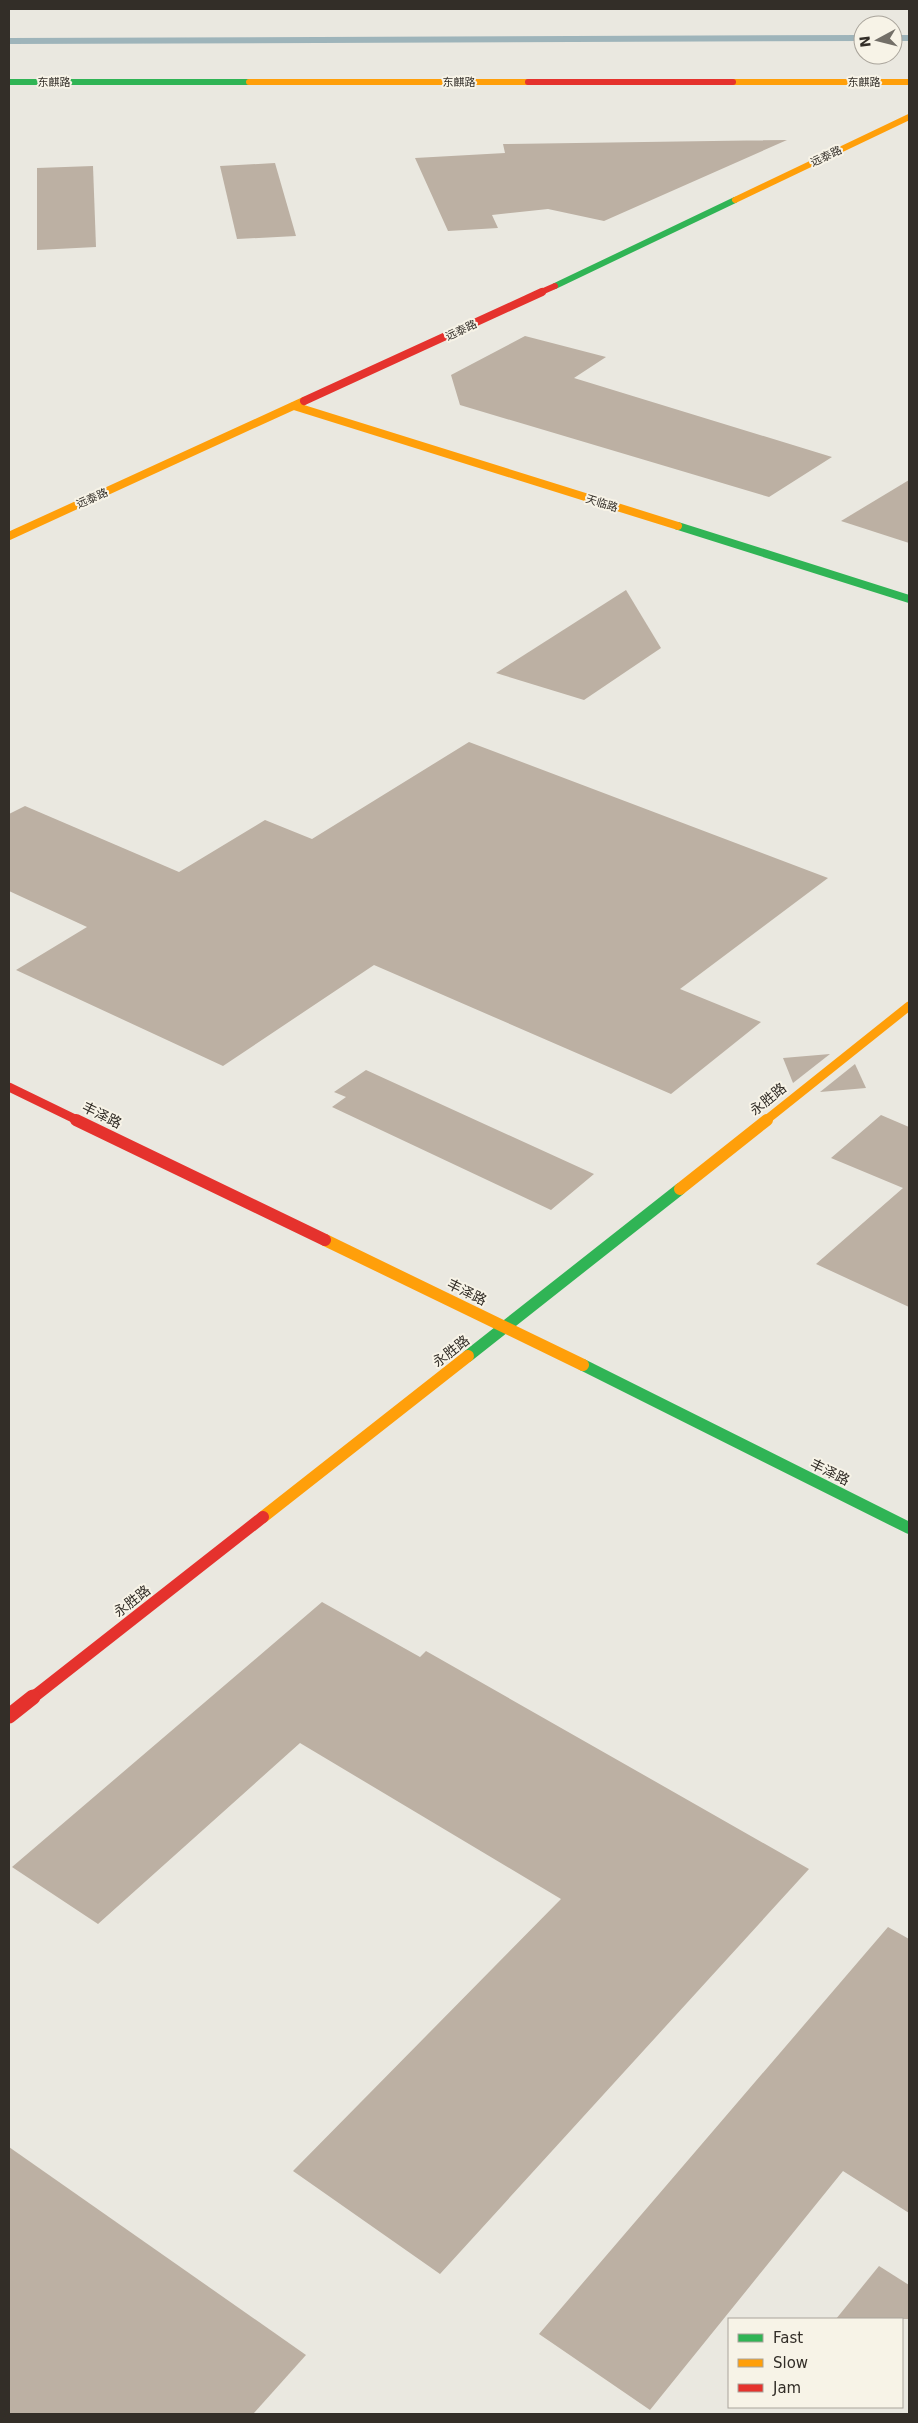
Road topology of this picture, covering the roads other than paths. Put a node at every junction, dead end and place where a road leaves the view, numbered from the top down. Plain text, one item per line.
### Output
1 (9, 82) edge
2 (909, 82) edge
3 (909, 117) edge
4 (294, 406) junction
5 (9, 536) edge
6 (909, 599) edge
7 (909, 1006) edge
8 (9, 1087) edge
9 (506, 1327) junction
10 (909, 1528) edge
11 (9, 1716) edge

1 - 2 street, 东麒路
3 - 4 street, 远泰路
4 - 5 street, 远泰路
4 - 6 street, 天临路
7 - 9 street, 永胜路
8 - 9 street, 丰泽路
9 - 10 street, 丰泽路
9 - 11 street, 永胜路

